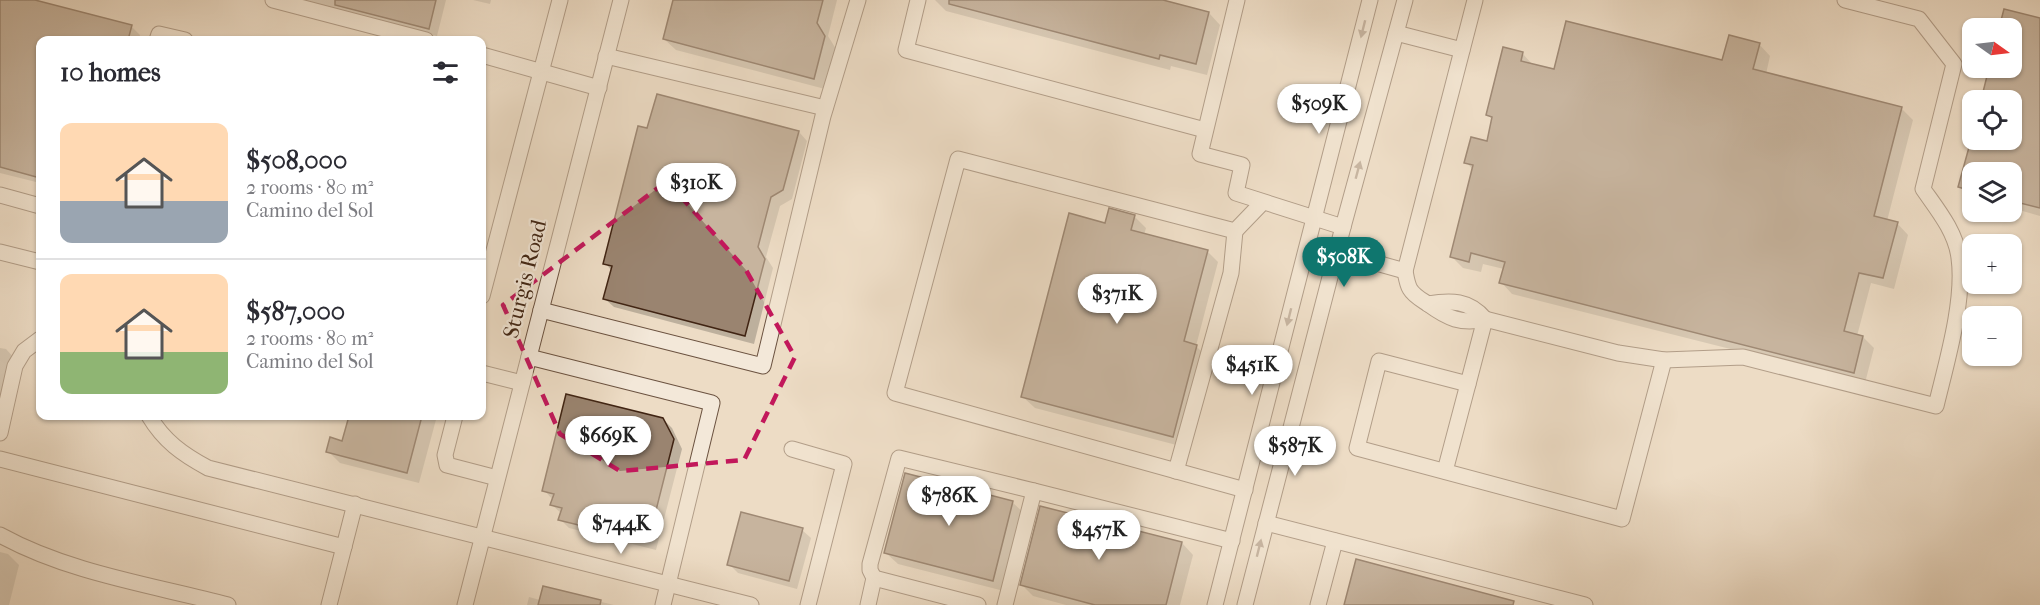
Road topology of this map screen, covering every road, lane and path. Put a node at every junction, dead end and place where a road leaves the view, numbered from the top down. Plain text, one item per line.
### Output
1 (273, 0) edge
2 (560, 0) edge
3 (621, 0) edge
4 (858, 0) edge
5 (918, 0) edge
6 (1237, 0) edge
7 (1370, 0) edge
8 (1405, 0) edge
9 (1475, 0) edge
10 (1845, 0) edge
11 (1396, 33) junction
12 (411, 36) edge
13 (1462, 50) junction
14 (606, 56) junction
15 (486, 57) edge
16 (542, 72) junction
17 (599, 88) junction
18 (825, 108) junction
19 (1205, 130) junction
20 (0, 195) edge
21 (1262, 203) junction
22 (36, 205) edge
23 (1314, 220) junction
24 (1343, 227) junction
25 (1235, 231) junction
26 (0, 252) edge
27 (1337, 252) junction
28 (36, 261) edge
29 (1405, 271) junction
30 (486, 281) edge
31 (541, 310) junction
32 (1485, 319) junction
33 (36, 342) edge
34 (529, 357) junction
35 (1664, 360) junction
36 (486, 375) edge
37 (522, 383) junction
38 (1468, 384) junction
39 (151, 420) edge
40 (453, 420) edge
41 (0, 433) edge
42 (792, 449) dead end
43 (0, 459) edge
44 (1176, 471) junction
45 (1445, 471) junction
46 (498, 478) junction
47 (1245, 490) junction
48 (1034, 491) junction
49 (354, 504) junction
50 (1266, 523) junction
51 (0, 535) edge
52 (483, 536) junction
53 (1232, 541) junction
54 (1335, 541) junction
55 (344, 547) junction
56 (874, 578) junction
57 (668, 584) junction
58 (704, 599) edge
59 (1539, 599) edge
60 (228, 605) edge
61 (329, 605) edge
62 (465, 605) edge
63 (663, 605) edge
64 (751, 605) edge
65 (808, 605) edge
66 (867, 605) edge
67 (978, 605) edge
68 (1005, 605) edge
69 (1215, 605) edge
70 (1245, 605) edge
71 (1318, 605) edge
72 (1585, 605) edge

1 - 12 street
2 - 16 street
3 - 14 street, Sturgis Road
4 - 18 street
5 - 19 street
6 - 19 street
7 -> 23 street
8 - 11 street
9 - 13 street
10 - 35 street
11 - 13 street
24 -> 11 street
13 - 29 street
14 - 17 street, Sturgis Road
14 - 18 street
15 - 16 street
16 - 17 street
16 - 30 street
17 - 31 street, Sturgis Road
18 - 31 street
19 - 21 street
20 - 22 street
21 - 23 street
21 - 25 street
23 - 24 street
23 -> 47 street
24 - 27 street
25 - 44 street
25 - 44 street
26 - 28 street
27 - 29 street
27 - 50 street
29 - 32 street
31 - 34 street, Sturgis Road
32 - 35 street
32 - 38 street
33 - 41 street
34 - 37 street, Sturgis Road
34 - 57 street
35 - 45 street
36 - 37 street
37 - 46 street, Sturgis Road
38 - 45 street
38 - 45 street
39 - 49 street
40 - 46 street
42 - 65 street
43 - 55 street
44 - 47 street
46 - 52 street, Sturgis Road
47 - 53 street
48 - 53 street
48 - 56 street
48 - 68 street
49 - 52 street
49 - 55 street
50 - 54 street
70 -> 50 street
51 - 60 street
52 - 57 street
52 - 62 street, Sturgis Road
53 - 69 street
54 - 59 street
54 - 71 street
55 - 61 street
56 - 66 street
56 - 67 street
57 - 58 street
57 - 63 street
58 - 64 street
59 - 72 street

